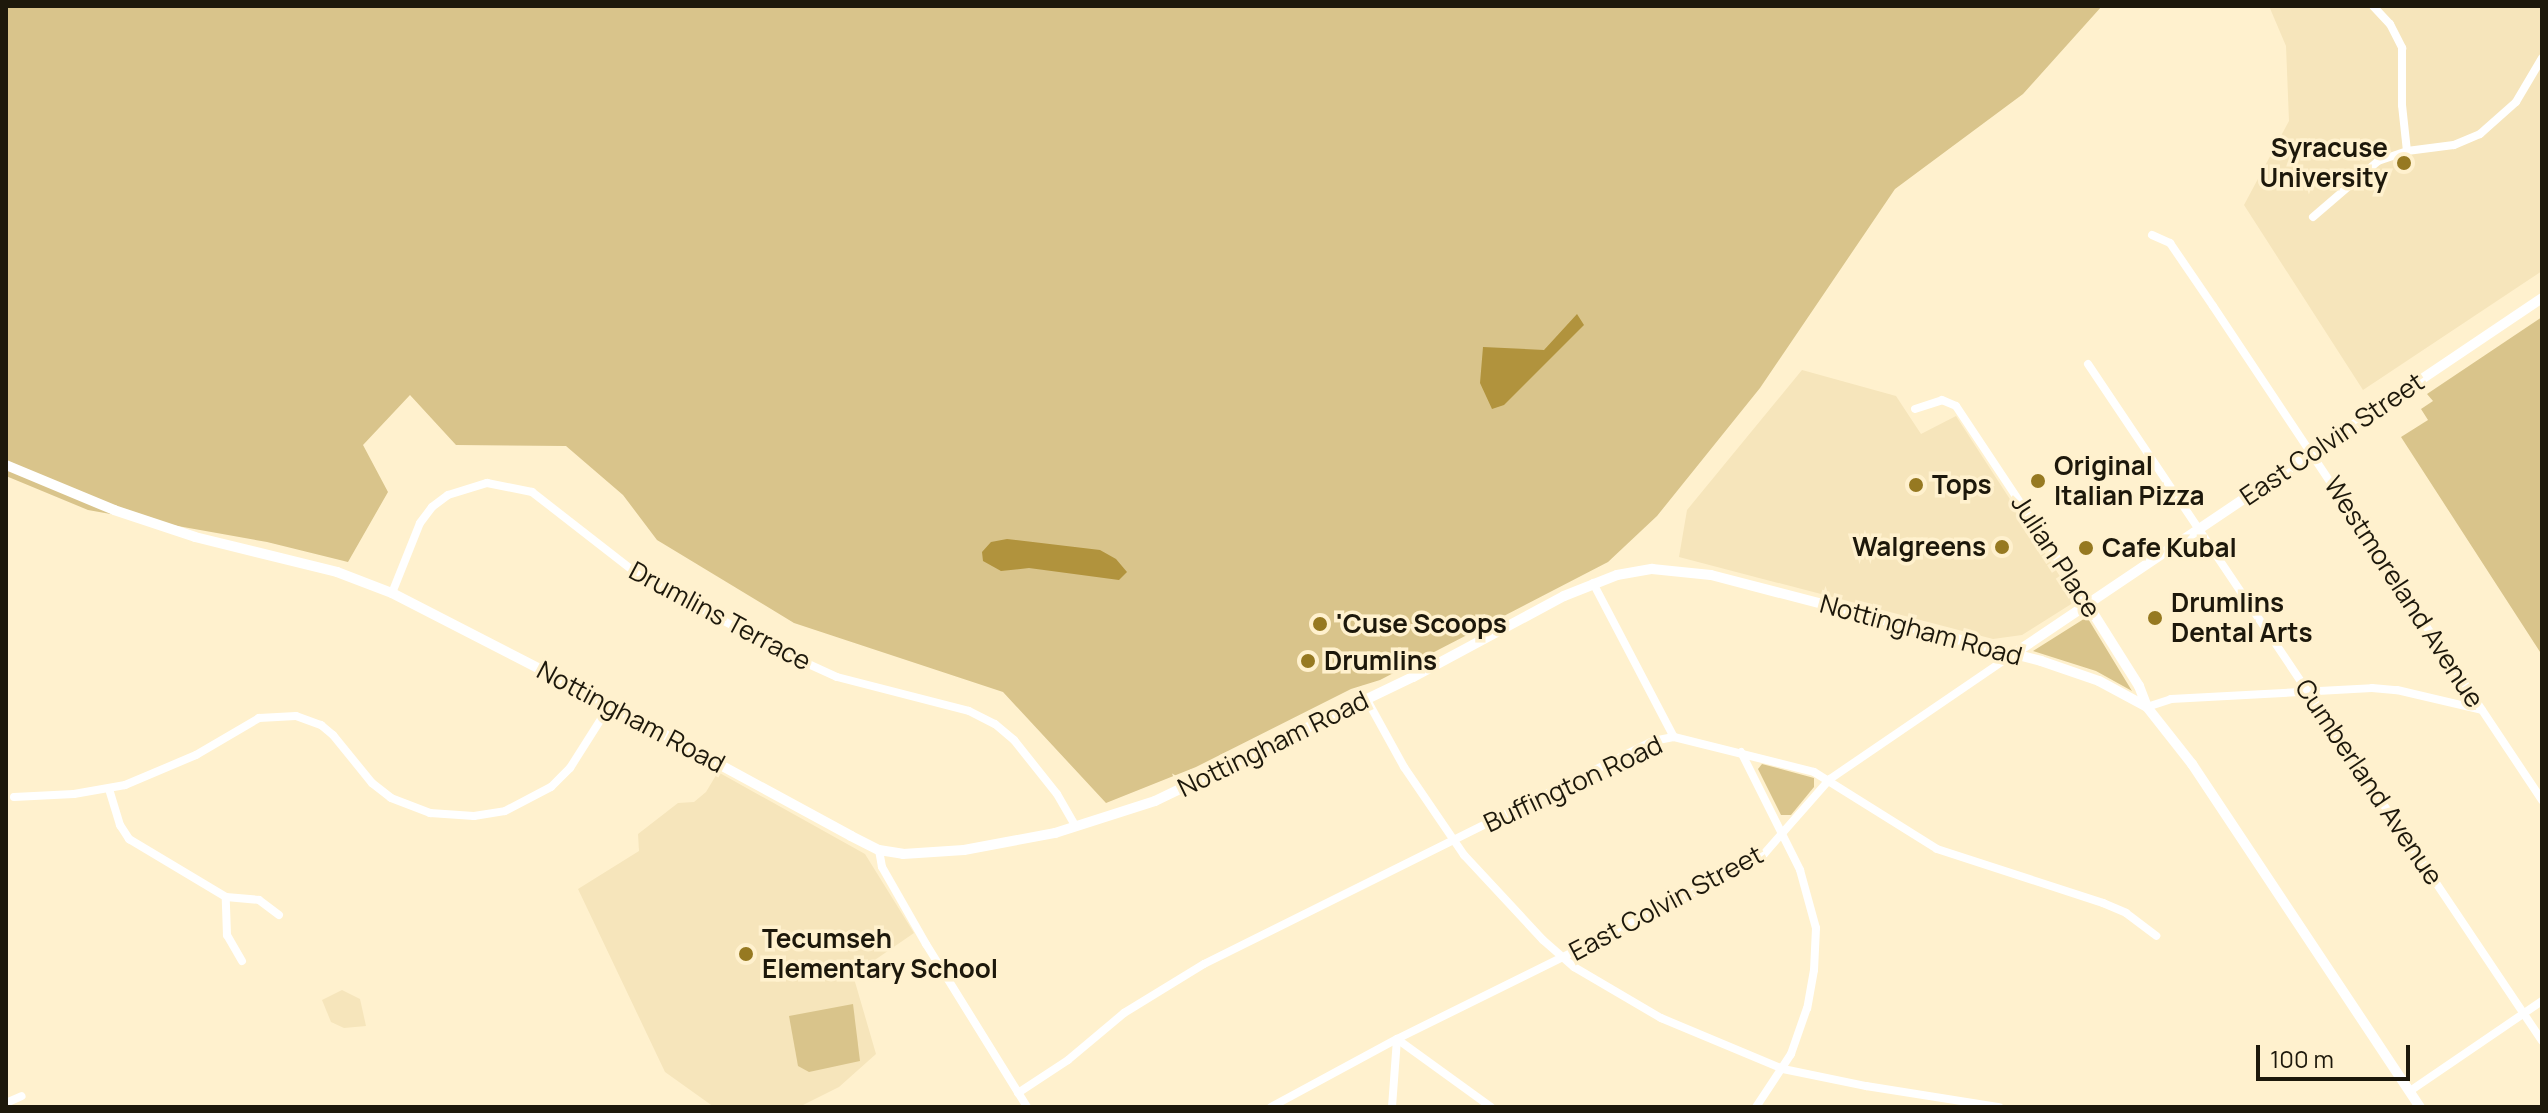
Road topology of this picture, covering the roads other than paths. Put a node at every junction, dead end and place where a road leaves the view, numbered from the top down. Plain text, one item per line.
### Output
1 (2373, 6) edge
2 (2542, 58) edge
3 (2407, 151) junction
4 (2313, 217) dead end
5 (2152, 235) dead end
6 (2542, 298) edge
7 (2088, 364) dead end
8 (1915, 409) dead end
9 (2312, 453) junction
10 (6, 465) edge
11 (2200, 529) junction
12 (1593, 583) junction
13 (392, 593) junction
14 (2088, 605) junction
15 (2012, 655) junction
16 (2308, 692) junction
17 (1367, 700) junction
18 (610, 705) junction
19 (2147, 707) junction
20 (2482, 710) junction
21 (1674, 737) junction
22 (1741, 752) junction
23 (1830, 779) junction
24 (109, 789) junction
25 (14, 797) dead end
26 (2542, 800) edge
27 (1076, 827) junction
28 (1783, 834) junction
29 (1452, 840) junction
30 (879, 850) junction
31 (226, 897) junction
32 (279, 915) dead end
33 (2156, 936) dead end
34 (1562, 958) junction
35 (242, 961) dead end
36 (2542, 1001) edge
37 (2524, 1014) junction
38 (1397, 1039) junction
39 (2542, 1041) edge
40 (1783, 1069) junction
41 (2410, 1091) junction
42 (1018, 1093) junction
43 (22, 1096) dead end
44 (6, 1103) edge
45 (1027, 1107) edge
46 (1271, 1107) edge
47 (1392, 1107) edge
48 (1491, 1107) edge
49 (1756, 1107) edge
50 (1999, 1107) edge
51 (2420, 1107) edge

1 - 3 street
2 - 3 street
3 - 4 street
5 - 9 street, Westmoreland Avenue
6 - 9 street, East Colvin Street
7 - 11 street, Cumberland Avenue
8 - 14 street, Julian Place
9 - 11 street, East Colvin Street
9 - 20 street, Westmoreland Avenue
10 - 13 street, Nottingham Road
11 - 14 street, East Colvin Street
11 - 16 street, Cumberland Avenue
12 - 15 street, Nottingham Road
12 - 17 street, Nottingham Road
12 - 21 street
13 - 18 street, Nottingham Road
13 - 27 street, Drumlins Terrace
14 - 15 street, East Colvin Street
14 - 19 street, Julian Place
15 - 19 street, Nottingham Road
15 - 23 street, East Colvin Street
16 - 19 street
16 - 20 street
16 - 37 street, Cumberland Avenue
17 - 27 street, Nottingham Road
17 - 29 street
18 - 24 street
18 - 30 street, Nottingham Road
19 - 41 street, Nottingham Road
20 - 26 street, Westmoreland Avenue
21 - 22 street, Buffington Road
21 - 29 street, Buffington Road
22 - 23 street, Buffington Road
22 - 28 street
23 - 28 street, East Colvin Street
23 - 33 street, Buffington Road
24 - 25 street
24 - 31 street
27 - 30 street, Nottingham Road
28 - 34 street, East Colvin Street
28 - 40 street
29 - 34 street
29 - 42 street, Buffington Road
30 - 42 street
31 - 32 street
31 - 35 street
34 - 38 street, East Colvin Street
34 - 40 street
36 - 37 street
37 - 39 street, Cumberland Avenue
37 - 41 street
38 - 46 street, East Colvin Street
38 - 47 street
38 - 48 street
40 - 49 street
40 - 50 street
41 - 51 street, Nottingham Road
42 - 45 street
43 - 44 street

